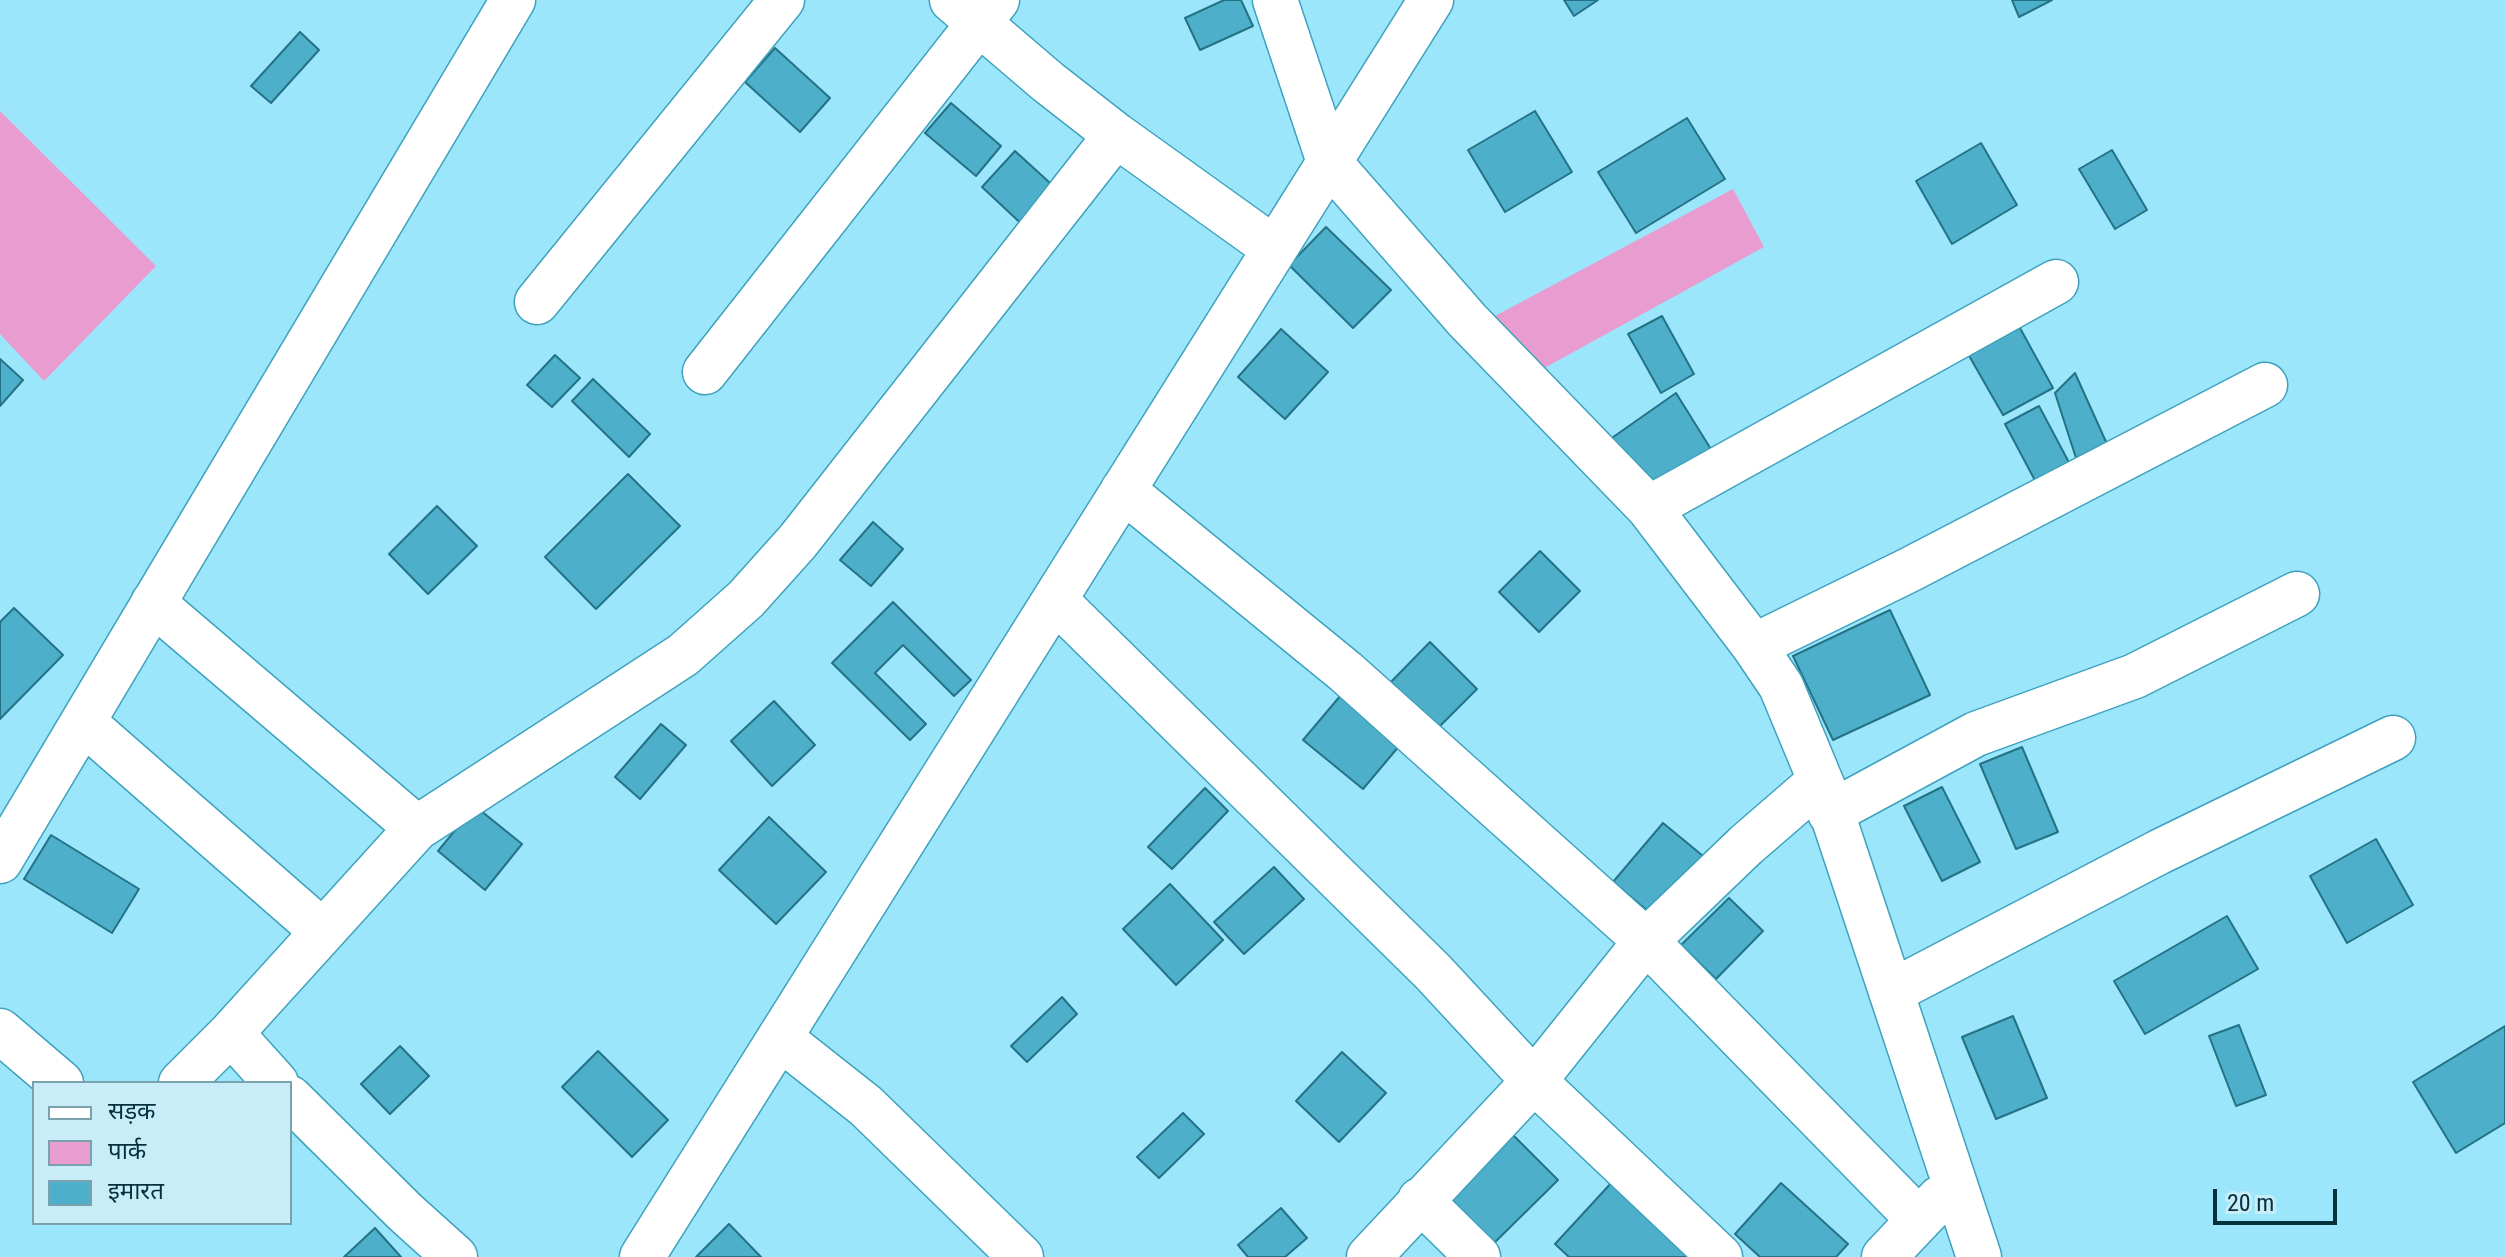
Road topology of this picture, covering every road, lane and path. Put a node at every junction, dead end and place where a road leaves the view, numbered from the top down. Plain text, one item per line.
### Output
1 (513, 0) edge
2 (782, 0) edge
3 (1275, 0) edge
4 (1431, 0) edge
5 (976, 8) edge
6 (1116, 135) junction
7 (1329, 162) junction
8 (1275, 249) junction
9 (2056, 282) dead end
10 (537, 302) dead end
11 (705, 372) dead end
12 (2265, 385) dead end
13 (1123, 490) junction
14 (1649, 508) junction
15 (2297, 594) dead end
16 (1055, 600) junction
17 (153, 603) junction
18 (1754, 646) junction
19 (83, 722) junction
20 (2393, 738) dead end
21 (1825, 797) junction
22 (417, 828) junction
23 (0, 861) edge
24 (322, 931) junction
25 (1646, 941) junction
26 (1891, 992) junction
27 (0, 1031) edge
28 (231, 1033) junction
29 (780, 1038) junction
30 (59, 1081) edge
31 (183, 1081) edge
32 (274, 1081) edge
33 (1534, 1081) junction
34 (292, 1100) edge
35 (1955, 1182) junction
36 (1420, 1200) junction
37 (1919, 1220) junction
38 (455, 1257) edge
39 (642, 1257) edge
40 (1021, 1257) edge
41 (1369, 1257) edge
42 (1478, 1257) edge
43 (1720, 1257) edge
44 (1884, 1257) edge
45 (1979, 1257) edge

1 - 17 street
2 - 10 street
3 - 7 street
4 - 7 street
5 - 6 street
5 - 11 street
6 - 8 street
6 - 22 street
7 - 8 street
7 - 14 street
8 - 13 street
9 - 14 street
12 - 18 street
13 - 16 street
13 - 25 street
14 - 18 street
15 - 21 street
16 - 29 street
16 - 33 street
17 - 19 street
17 - 22 street
18 - 21 street
19 - 23 street
19 - 24 street
20 - 26 street
21 - 25 street
21 - 26 street
22 - 24 street
24 - 28 street
25 - 33 street
25 - 37 street
26 - 35 street
27 - 30 street
28 - 31 street
28 - 32 street
29 - 39 street
29 - 40 street
33 - 36 street
33 - 43 street
34 - 38 street
35 - 37 street
35 - 45 street
36 - 41 street
36 - 42 street
37 - 44 street

